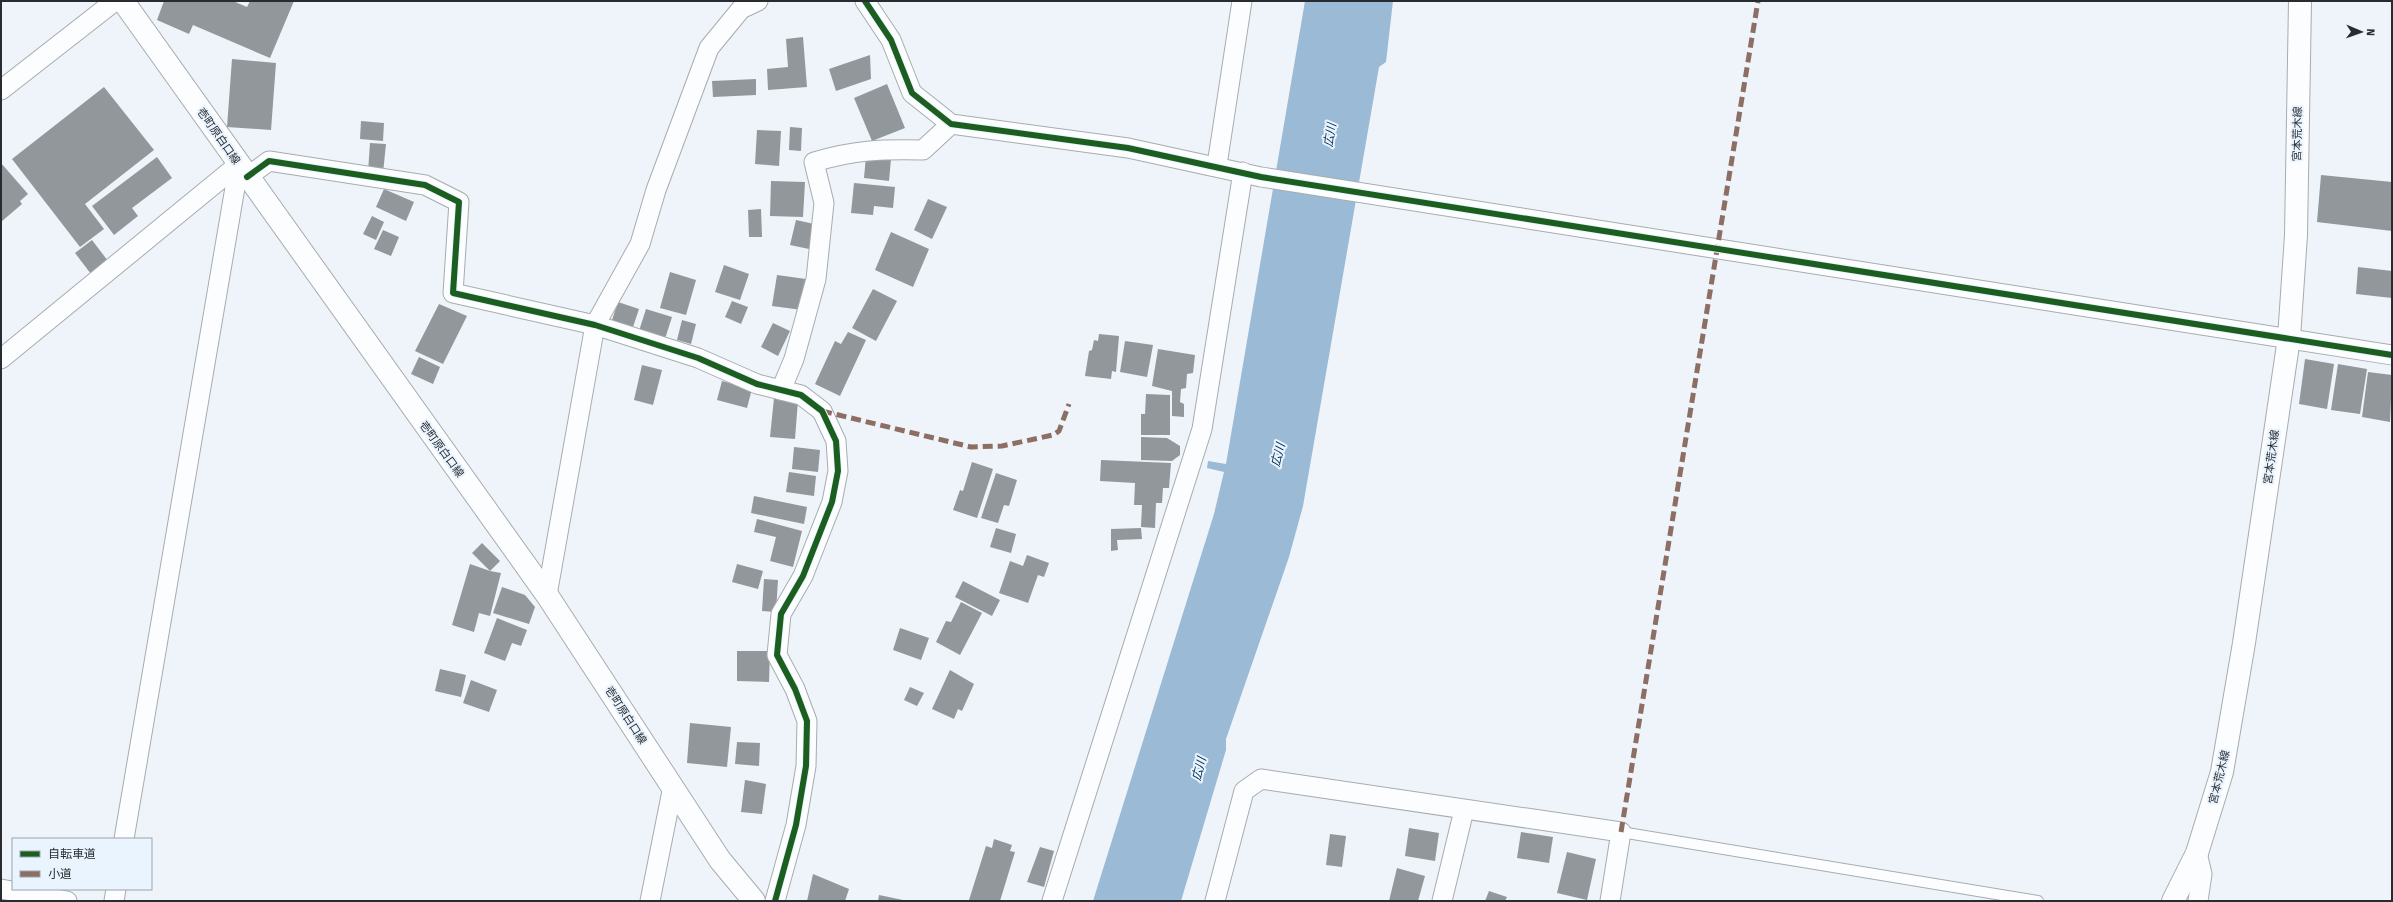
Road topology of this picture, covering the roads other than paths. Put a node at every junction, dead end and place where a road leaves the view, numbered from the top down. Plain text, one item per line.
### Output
1 (115, 1) edge
2 (123, 1) edge
3 (758, 1) edge
4 (865, 1) edge
5 (1242, 1) edge
6 (2300, 1) edge
7 (1, 90) edge
8 (950, 124) junction
9 (1217, 165) junction
10 (243, 171) junction
11 (1243, 172) junction
12 (595, 325) junction
13 (2289, 338) junction
14 (2392, 355) edge
15 (1, 359) edge
16 (781, 390) junction
17 (547, 595) junction
18 (673, 786) junction
19 (1464, 810) junction
20 (1621, 832) junction
21 (124, 838) edge
22 (2197, 853) junction
23 (1, 890) edge
24 (116, 890) edge
25 (67, 901) edge
26 (114, 901) edge
27 (650, 901) edge
28 (754, 901) edge
29 (775, 901) edge
30 (1052, 901) edge
31 (1215, 901) edge
32 (1442, 901) edge
33 (1610, 901) edge
34 (2038, 901) edge
35 (2173, 901) edge
36 (2198, 901) edge

1 - 7 street
2 - 10 main road, 壱町原白口線
3 - 12 street
4 - 8 street
5 - 9 street
6 - 13 main road, 宮本荒木線
8 - 9 street
8 - 16 street
9 - 11 street
10 - 12 street
10 - 15 street
10 - 17 main road, 壱町原白口線
10 - 21 street
11 - 13 street
11 - 30 street
12 - 16 street
12 - 17 street
13 - 14 street
13 - 22 main road, 宮本荒木線
16 - 29 street
17 - 18 main road, 壱町原白口線
18 - 27 street
18 - 28 main road, 壱町原白口線
19 - 20 street
19 - 31 street
19 - 32 street
20 - 33 street
20 - 34 lane
22 - 35 main road, 宮本荒木線
22 - 36 street
23 - 25 street
24 - 26 street

